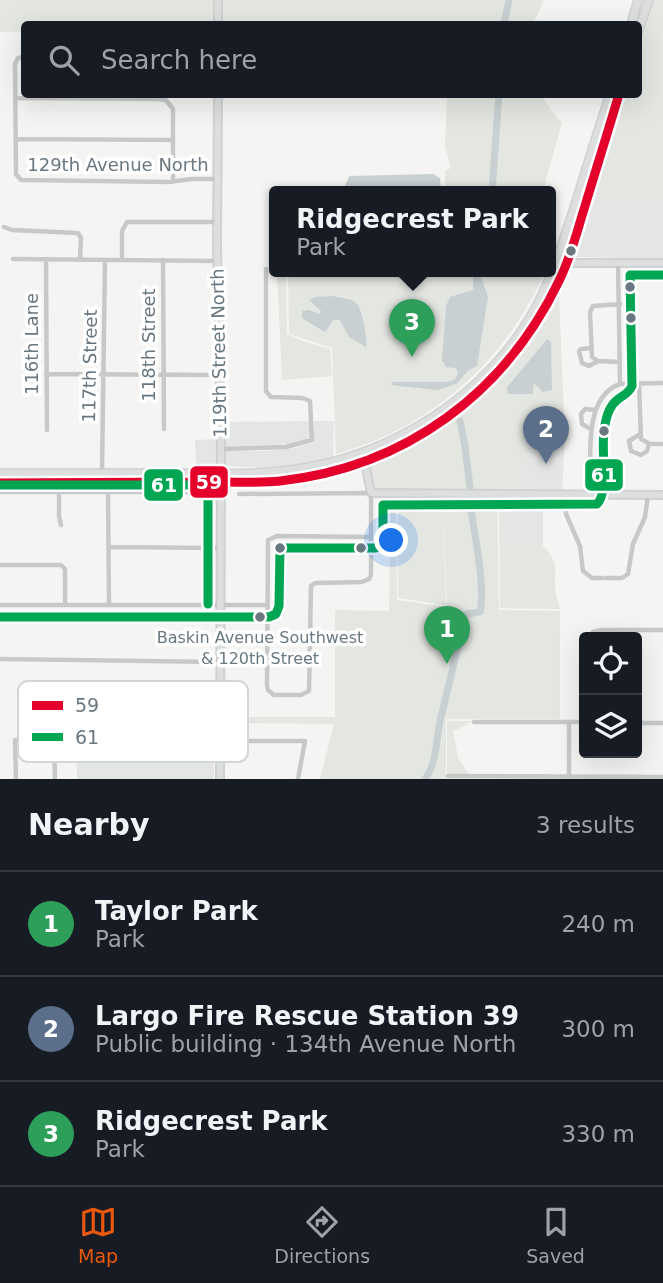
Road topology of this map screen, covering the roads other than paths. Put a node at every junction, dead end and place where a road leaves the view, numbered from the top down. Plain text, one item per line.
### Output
1 (218, 0) edge
2 (643, 0) edge
3 (218, 21) edge
4 (632, 21) edge
5 (638, 21) edge
6 (640, 21) edge
7 (21, 58) edge
8 (16, 98) junction
9 (21, 98) edge
10 (159, 98) edge
11 (218, 98) edge
12 (609, 98) edge
13 (618, 98) edge
14 (596, 138) junction
15 (16, 139) junction
16 (173, 140) junction
17 (218, 179) junction
18 (173, 181) junction
19 (588, 193) junction
20 (217, 222) junction
21 (4, 227) dead end
22 (13, 259) dead end
23 (46, 259) junction
24 (80, 259) junction
25 (104, 260) junction
26 (122, 260) junction
27 (163, 260) junction
28 (557, 260) joint
29 (218, 261) junction
30 (567, 263) junction
31 (618, 263) junction
32 (663, 263) edge
33 (266, 269) dead end
34 (549, 277) edge
35 (620, 304) junction
36 (590, 348) junction
37 (598, 361) junction
38 (620, 362) junction
39 (46, 374) junction
40 (105, 375) junction
41 (163, 375) junction
42 (219, 375) junction
43 (663, 383) edge
44 (620, 384) junction
45 (639, 384) junction
46 (596, 410) junction
47 (164, 429) dead end
48 (591, 429) junction
49 (47, 430) dead end
50 (640, 434) junction
51 (649, 443) junction
52 (663, 444) edge
53 (221, 449) junction
54 (363, 453) junction
55 (366, 462) junction
56 (0, 473) edge
57 (55, 473) junction
58 (102, 473) junction
59 (220, 473) junction
60 (0, 482) edge
61 (220, 482) junction
62 (44, 483) junction
63 (108, 487) junction
64 (0, 492) edge
65 (59, 492) junction
66 (207, 492) dead end
67 (371, 493) junction
68 (566, 493) junction
69 (591, 493) junction
70 (239, 494) dead end
71 (648, 495) junction
72 (663, 495) edge
73 (61, 525) dead end
74 (371, 537) junction
75 (108, 547) junction
76 (220, 548) junction
77 (0, 565) edge
78 (65, 604) junction
79 (109, 604) junction
80 (220, 604) junction
81 (0, 605) edge
82 (267, 605) junction
83 (632, 630) joint
84 (663, 630) edge
85 (595, 632) edge
86 (0, 659) edge
87 (220, 662) junction
88 (220, 681) edge
89 (474, 722) dead end
90 (569, 723) junction
91 (579, 723) edge
92 (642, 723) edge
93 (663, 723) edge
94 (18, 740) edge
95 (248, 741) edge
96 (448, 776) dead end
97 (663, 777) edge
98 (569, 778) edge
99 (16, 779) edge
100 (298, 779) edge

1 - 3 street
2 - 4 main road
2 - 5 main road
2 - 6 main road
7 - 8 street
8 - 9 street
8 - 15 street
10 - 16 street
11 - 17 street, 119th Street North
12 - 14 main road
13 - 19 main road
14 - 19 main road
14 - 28 main road
15 - 16 street
15 - 18 street, 129th Avenue North
16 - 18 street
17 - 18 street, 129th Avenue North
17 - 20 street, 119th Street North
19 - 30 main road
20 - 26 street
20 - 29 street, 119th Street North
21 - 24 street
22 - 23 street
23 - 24 street
23 - 39 street, 116th Lane
24 - 25 street
25 - 26 street
25 - 40 street, 117th Street
26 - 27 street
27 - 29 street
27 - 41 street, 118th Street
28 - 30 street
29 - 42 street, 119th Street North
30 - 31 street
30 - 55 main road
31 - 32 street
31 - 35 street
33 - 53 street
34 - 54 main road
35 - 36 street
35 - 38 street
36 - 37 street
36 - 37 street
37 - 38 street
38 - 44 street
39 - 40 street
39 - 49 street, 116th Lane
40 - 41 street
40 - 58 street, 117th Street
41 - 42 street
41 - 47 street, 118th Street
42 - 53 street, 119th Street North
43 - 45 street
44 - 45 street
44 - 46 street
45 - 50 street
46 - 48 street
46 - 48 street
48 - 69 street
50 - 51 street
50 - 51 street
51 - 52 street
53 - 59 street, 119th Street North
54 - 55 street
54 - 59 main road
55 - 61 main road
55 - 67 street
56 - 57 main road
57 - 58 main road
57 - 60 main road
58 - 59 main road
58 - 62 main road
59 - 61 street, 119th Street North
60 - 62 main road
61 - 63 main road
61 - 76 street, 119th Street North
62 - 63 main road
63 - 65 street
63 - 66 street
63 - 75 street
64 - 65 street
65 - 73 street
67 - 68 street
67 - 70 street
67 - 74 street
68 - 69 street
68 - 71 street
69 - 71 street
71 - 72 street
74 - 82 street
74 - 82 street
75 - 76 street
75 - 79 street
76 - 80 street, 119th Street North
77 - 78 street
78 - 79 street
78 - 81 street
79 - 80 street
80 - 82 street
80 - 87 street, 119th Street North
83 - 84 street
83 - 85 street
86 - 87 street
87 - 88 street, 119th Street North
89 - 90 street
90 - 91 street
90 - 98 street
92 - 93 street
94 - 99 street
95 - 100 street
96 - 98 street
97 - 98 street

